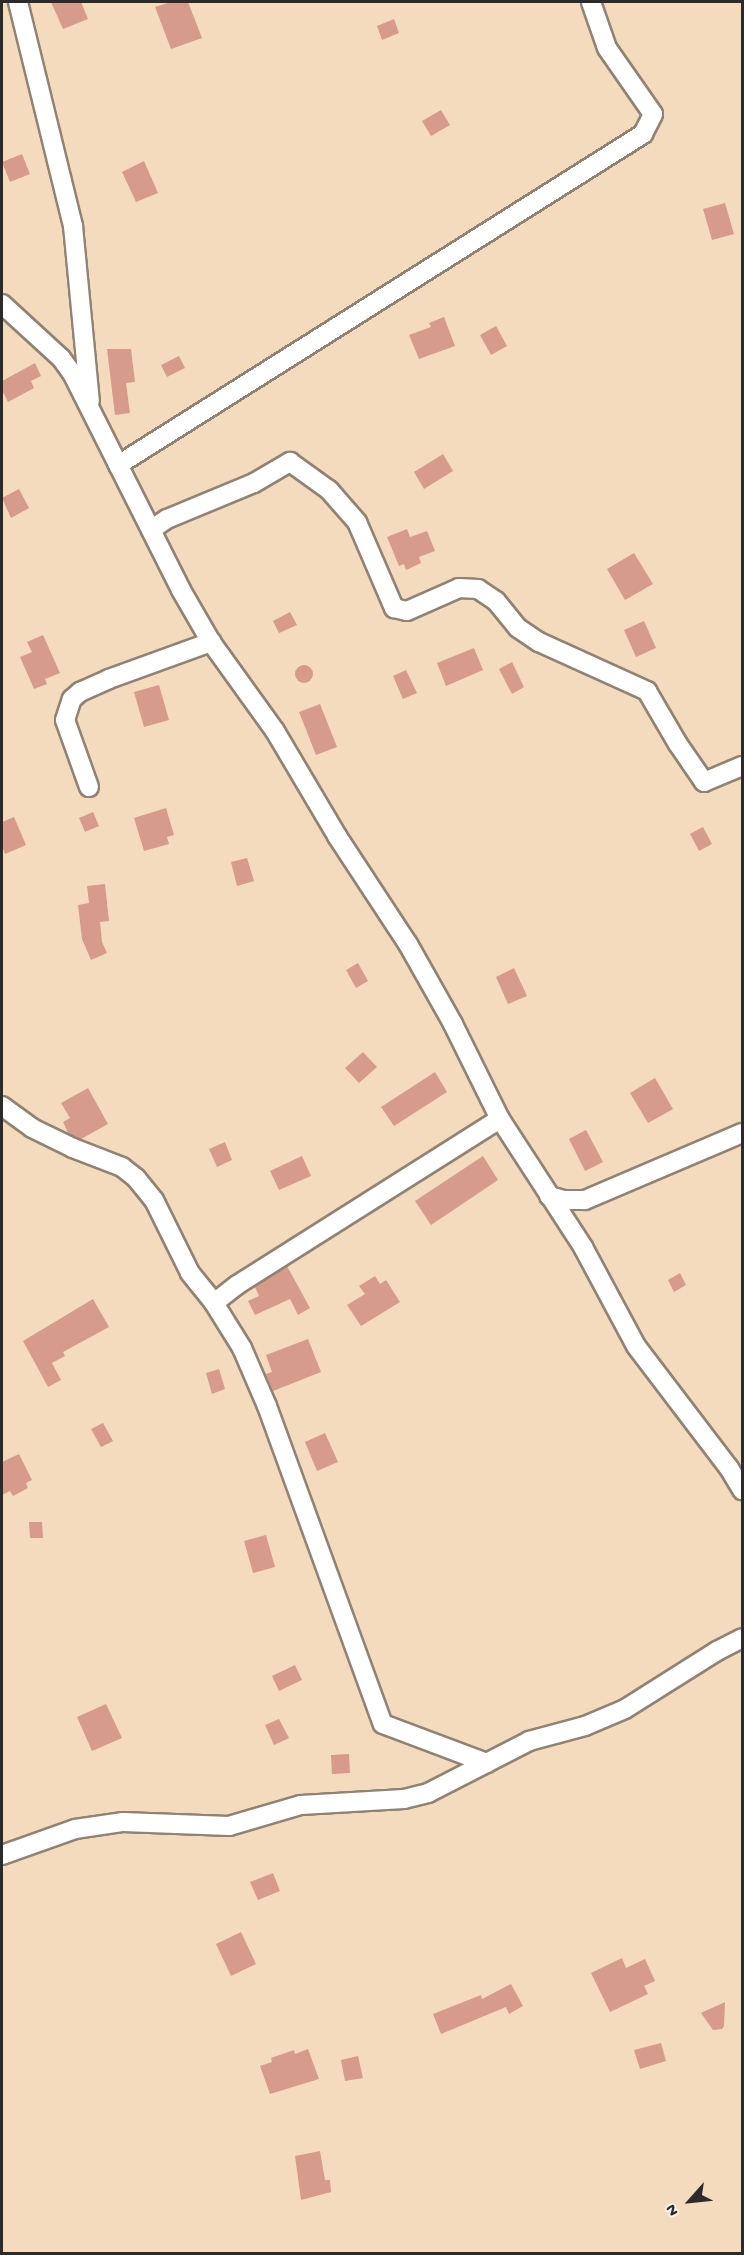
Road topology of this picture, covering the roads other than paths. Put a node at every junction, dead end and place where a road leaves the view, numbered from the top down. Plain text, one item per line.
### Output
1 (18, 2) edge
2 (591, 2) edge
3 (2, 304) edge
4 (90, 412) junction
5 (118, 465) junction
6 (151, 530) junction
7 (211, 642) junction
8 (742, 766) edge
9 (89, 787) dead end
10 (2, 1106) edge
11 (500, 1119) junction
12 (742, 1133) edge
13 (549, 1196) junction
14 (214, 1303) junction
15 (742, 1490) edge
16 (742, 1638) edge
17 (487, 1763) junction
18 (2, 1855) edge

1 - 4 street
2 - 5 street
3 - 4 street
4 - 5 street
5 - 6 street
6 - 7 street
6 - 8 street
7 - 9 street
7 - 11 street
10 - 14 street
11 - 13 street
11 - 14 street
12 - 13 street
13 - 15 street
14 - 17 street
16 - 17 street
17 - 18 street

